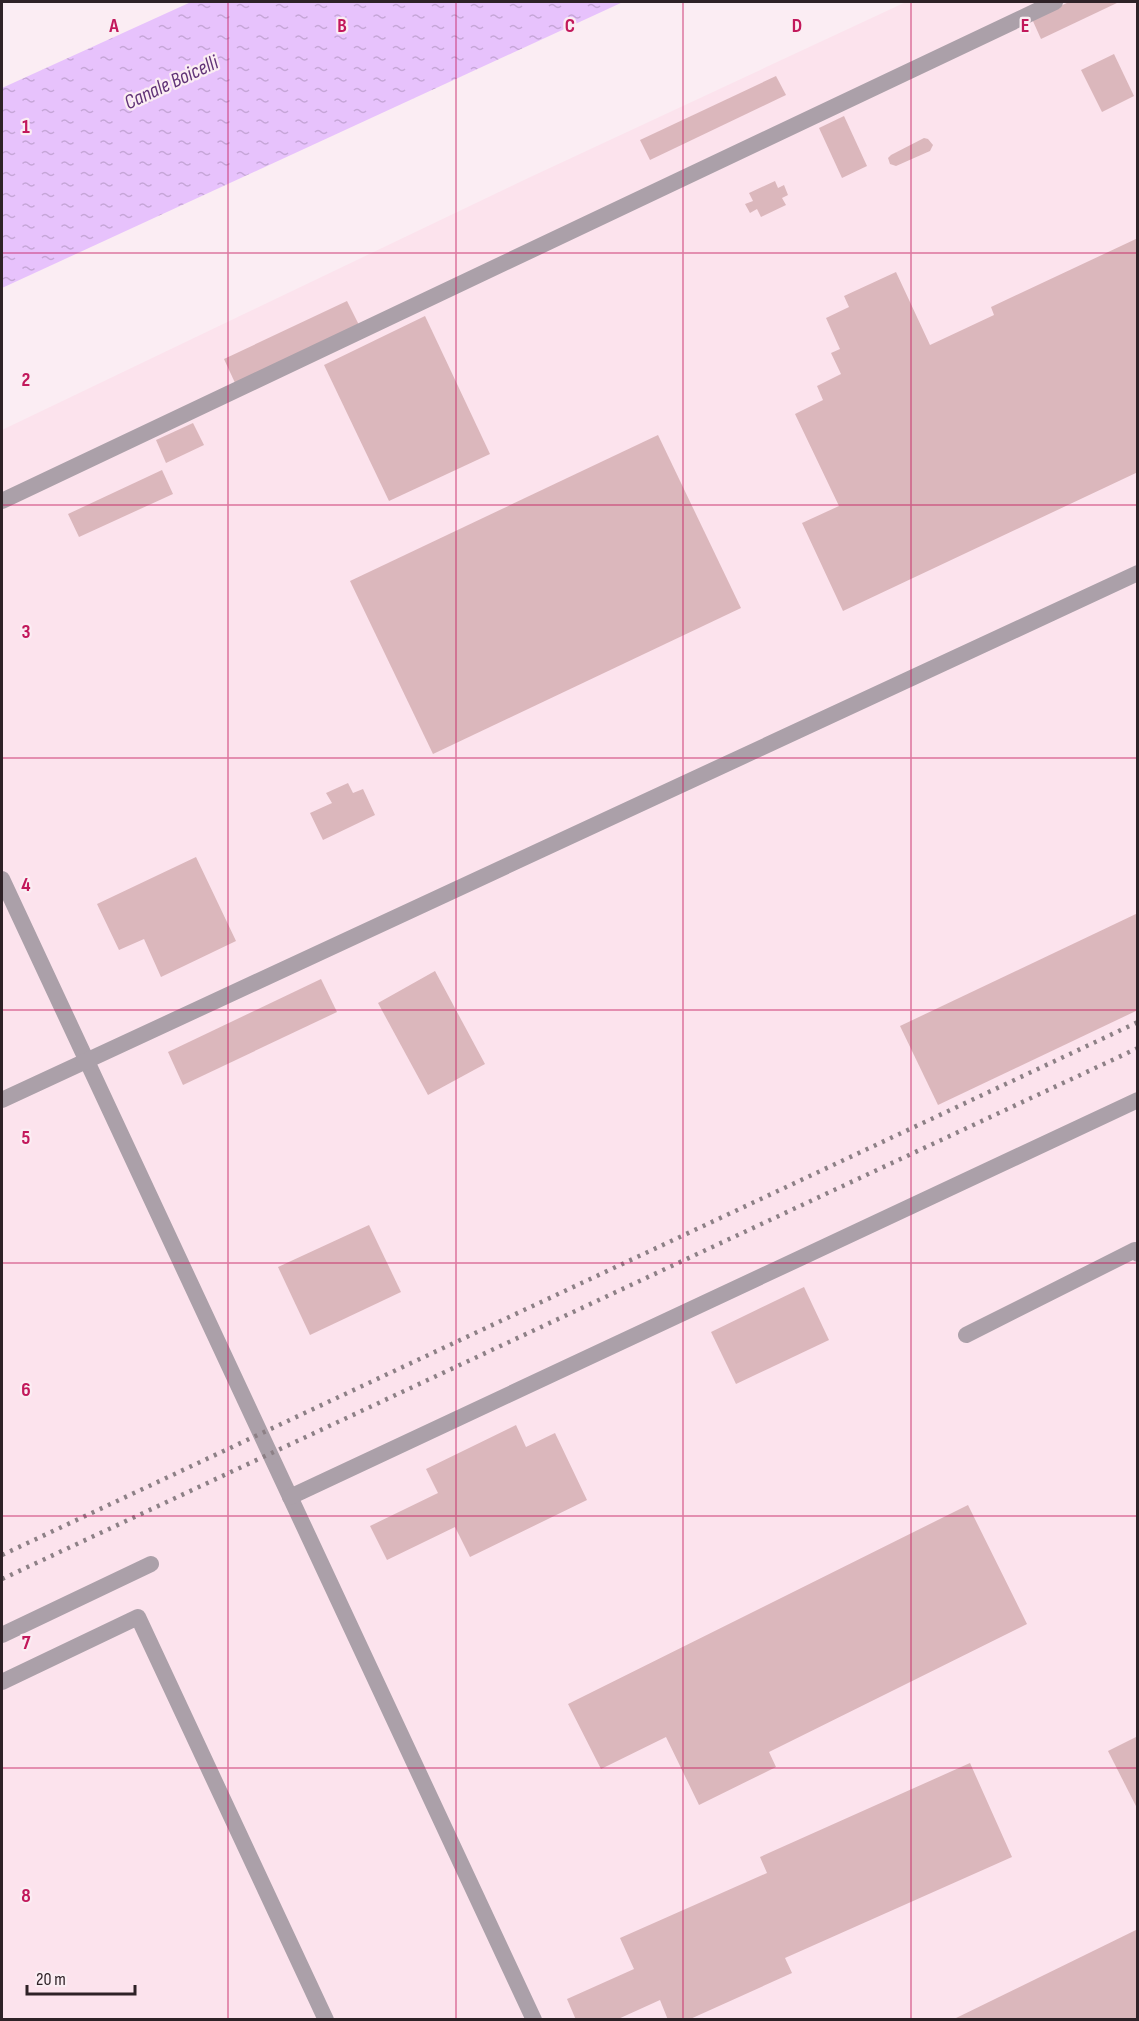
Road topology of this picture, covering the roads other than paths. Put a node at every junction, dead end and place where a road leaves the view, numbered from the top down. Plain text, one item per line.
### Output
1 (1055, 2) edge
2 (2, 501) edge
3 (1137, 573) edge
4 (2, 879) edge
5 (87, 1062) junction
6 (2, 1100) edge
7 (1137, 1100) edge
8 (1137, 1254) edge
9 (966, 1335) dead end
10 (290, 1497) junction
11 (151, 1564) dead end
12 (2, 1635) edge
13 (2, 1682) edge
14 (326, 2019) edge
15 (534, 2019) edge

1 - 2 lane
3 - 5 lane
4 - 5 lane
5 - 6 lane
5 - 10 lane
7 - 10 lane
8 - 9 lane
10 - 15 lane
11 - 12 lane
13 - 14 lane

